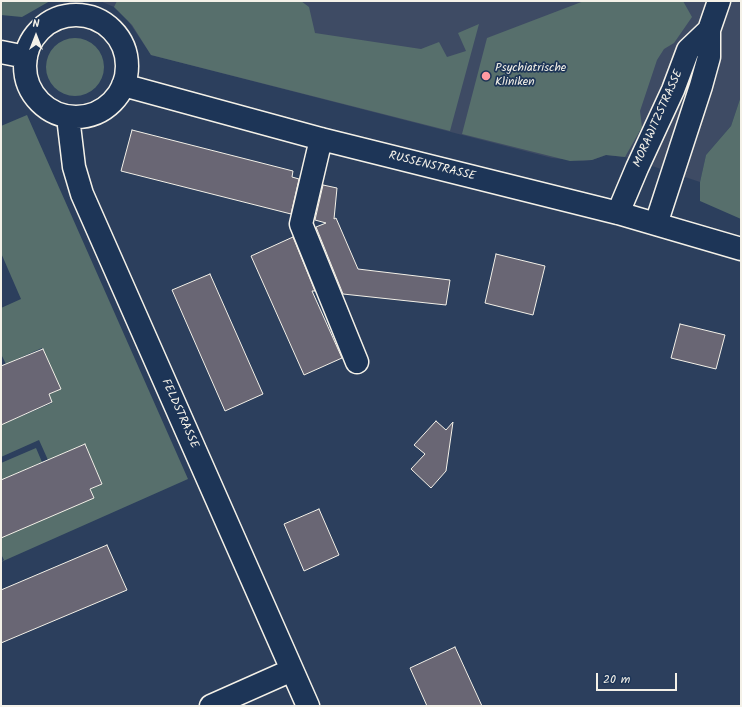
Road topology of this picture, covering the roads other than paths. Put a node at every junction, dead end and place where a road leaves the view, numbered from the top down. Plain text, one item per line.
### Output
1 (719, 1) edge
2 (709, 30) junction
3 (1, 52) edge
4 (26, 57) junction
5 (123, 85) junction
6 (68, 116) junction
7 (321, 139) junction
8 (618, 214) junction
9 (656, 224) junction
10 (741, 249) edge
11 (357, 362) dead end
12 (292, 670) junction
13 (211, 706) edge
14 (308, 706) edge

1 - 2 street, MORAWITZSTRASSE
2 - 8 street, MORAWITZSTRASSE
2 - 9 street, MORAWITZSTRASSE
3 - 4 street
4 - 5 street
4 - 6 street
5 - 6 street
5 - 7 street, RUSSENSTRASSE
6 - 12 street, FELDSTRASSE
7 - 8 street, RUSSENSTRASSE
7 - 11 street
8 - 9 street, RUSSENSTRASSE
9 - 10 street, RUSSENSTRASSE
12 - 13 street
12 - 14 street, FELDSTRASSE

